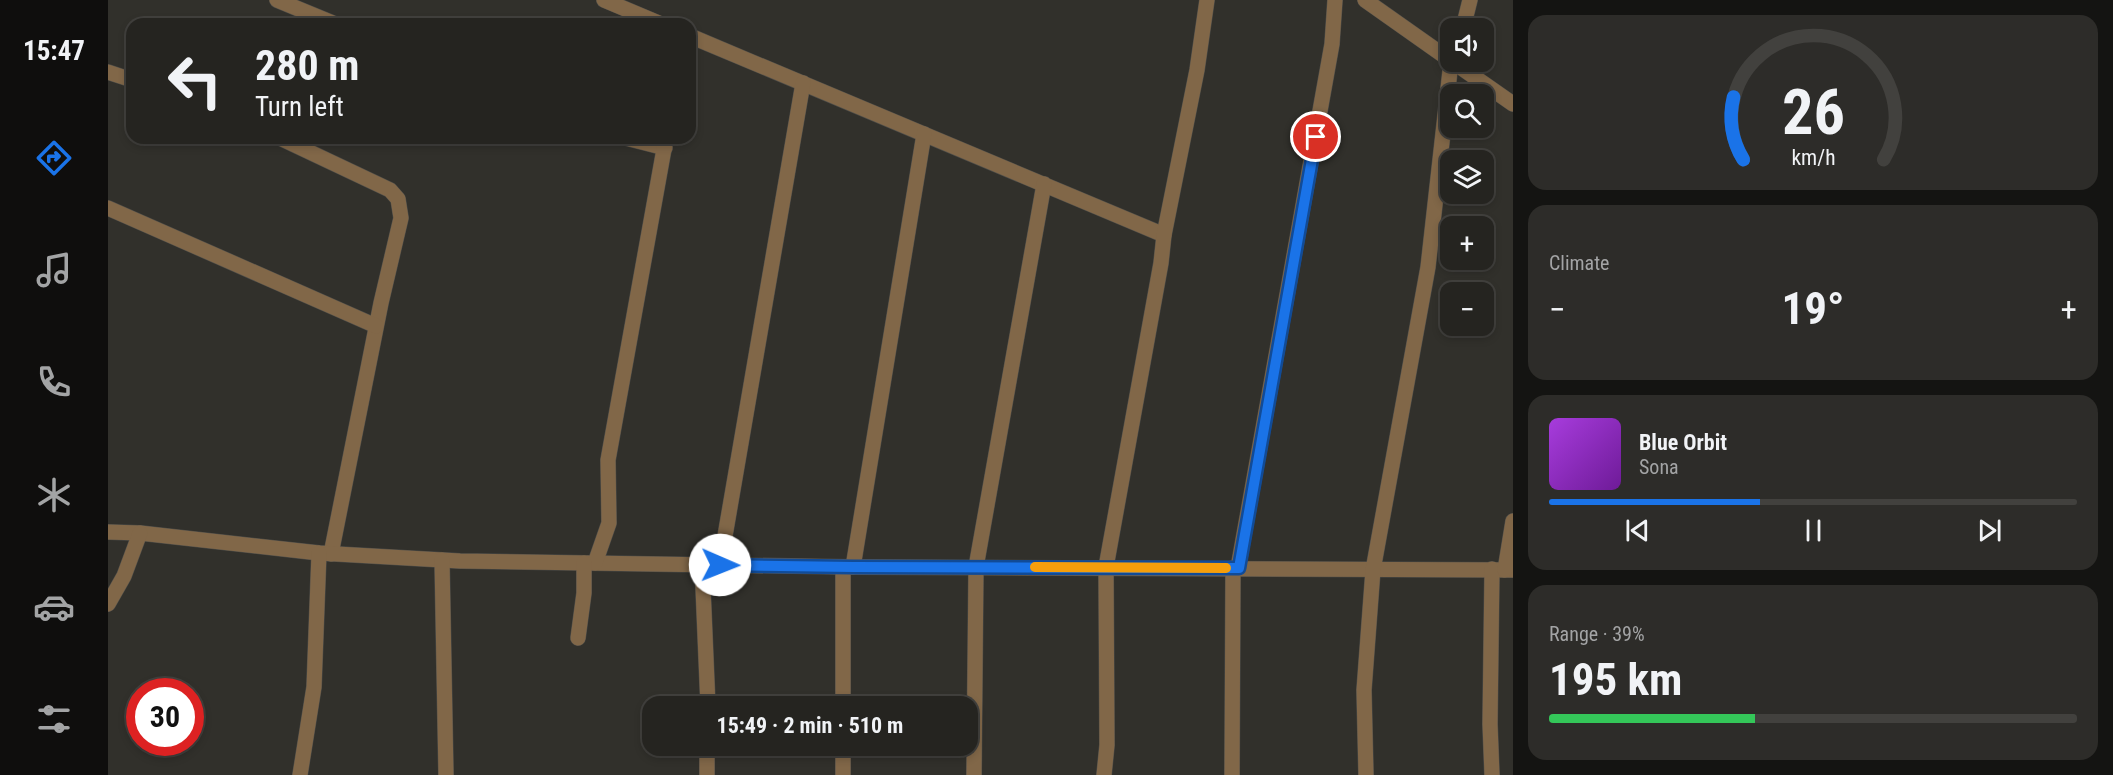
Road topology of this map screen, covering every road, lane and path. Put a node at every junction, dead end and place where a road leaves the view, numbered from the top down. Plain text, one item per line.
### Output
1 (277, 0) edge
2 (604, 0) edge
3 (1207, 0) edge
4 (1335, 0) edge
5 (1365, 0) edge
6 (1470, 0) edge
7 (320, 18) edge
8 (647, 18) edge
9 (1466, 18) edge
10 (696, 38) edge
11 (1440, 53) edge
12 (108, 72) edge
13 (1452, 72) edge
14 (1467, 72) edge
15 (126, 78) edge
16 (803, 83) junction
17 (1513, 104) edge
18 (924, 134) junction
19 (293, 144) edge
20 (665, 144) edge
21 (1044, 184) junction
22 (108, 208) edge
23 (1164, 235) junction
24 (376, 326) junction
25 (1513, 521) edge
26 (108, 532) edge
27 (140, 533) junction
28 (325, 554) junction
29 (442, 560) junction
30 (590, 563) junction
31 (702, 564) junction
32 (720, 565) junction
33 (848, 567) junction
34 (976, 567) junction
35 (1106, 567) junction
36 (1236, 568) junction
37 (1373, 570) junction
38 (1503, 570) edge
39 (108, 604) edge
40 (578, 638) dead end
41 (708, 696) edge
42 (843, 696) edge
43 (707, 756) edge
44 (843, 756) edge
45 (300, 775) edge
46 (446, 775) edge
47 (707, 775) edge
48 (843, 775) edge
49 (974, 775) edge
50 (1104, 775) edge
51 (1232, 775) edge
52 (1366, 775) edge
53 (1492, 775) edge

1 - 7 street
2 - 8 street
3 - 23 street
4 - 36 street
5 - 11 street
6 - 9 street
10 - 16 street
12 - 15 street
13 - 37 street
14 - 17 street
16 - 18 street
16 - 32 street
18 - 21 street
18 - 33 street
19 - 24 street
20 - 30 street
21 - 23 street
21 - 34 street
22 - 24 street
23 - 35 street
24 - 28 street
25 - 38 street
26 - 27 street
27 - 28 street
27 - 39 street
28 - 29 street
28 - 45 street
29 - 30 street
29 - 46 street
30 - 31 street
30 - 40 street
31 - 32 street
31 - 41 street
32 - 33 street
33 - 34 street
33 - 42 street
34 - 35 street
34 - 49 street
35 - 36 street
35 - 50 street
36 - 37 street
36 - 51 street
37 - 38 street
37 - 52 street
38 - 53 street
43 - 47 street
44 - 48 street

